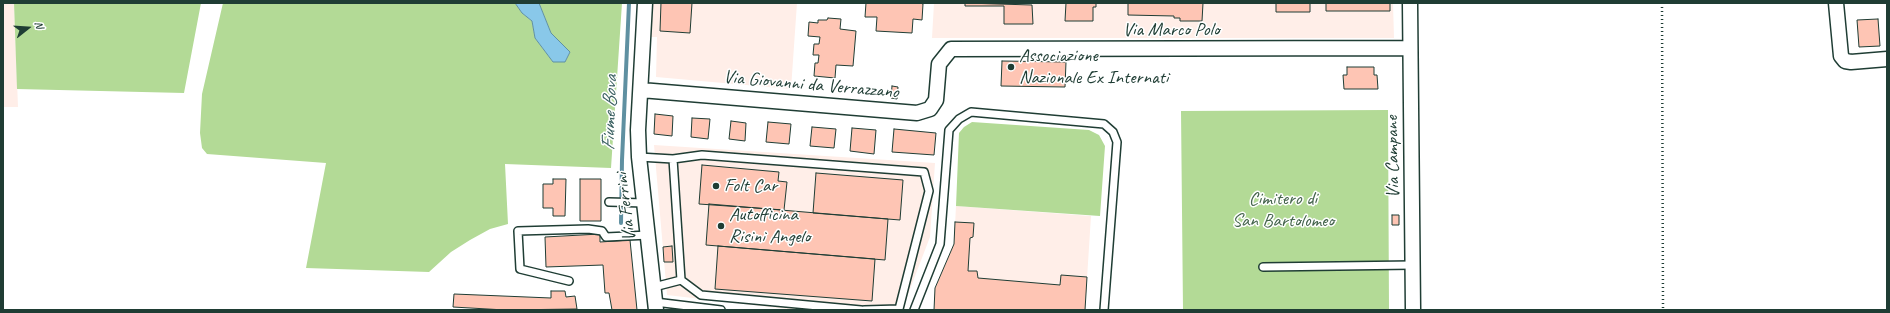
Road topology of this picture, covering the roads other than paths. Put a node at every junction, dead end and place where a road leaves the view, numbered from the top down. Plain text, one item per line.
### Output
1 (645, 3) edge
2 (1410, 3) edge
3 (1836, 3) edge
4 (1410, 48) junction
5 (1887, 59) edge
6 (939, 64) joint
7 (640, 90) junction
8 (639, 157) junction
9 (673, 159) junction
10 (612, 202) dead end
11 (645, 203) junction
12 (649, 235) junction
13 (1413, 264) junction
14 (1263, 267) dead end
15 (681, 280) junction
16 (569, 281) dead end
17 (654, 287) junction
18 (656, 306) edge
19 (721, 310) edge
20 (863, 310) edge
21 (914, 310) edge
22 (1104, 310) edge
23 (1413, 310) edge

1 - 7 street, Via Ferrini
2 - 4 street, Via Campane
3 - 5 street
4 - 6 street, Via Marco Polo
4 - 13 street, Via Campane
6 - 7 street, Via Giovanni da Verrazzano
7 - 8 street, Via Ferrini
8 - 9 lane
8 - 11 street, Via Ferrini
9 - 15 lane
9 - 20 lane
10 - 11 lane
11 - 12 street, Via Ferrini
12 - 16 lane
12 - 17 street, Via Ferrini
13 - 14 lane
13 - 23 street, Via Campane
15 - 17 lane
15 - 20 lane
17 - 18 street, Via Ferrini
18 - 19 lane
21 - 22 lane

